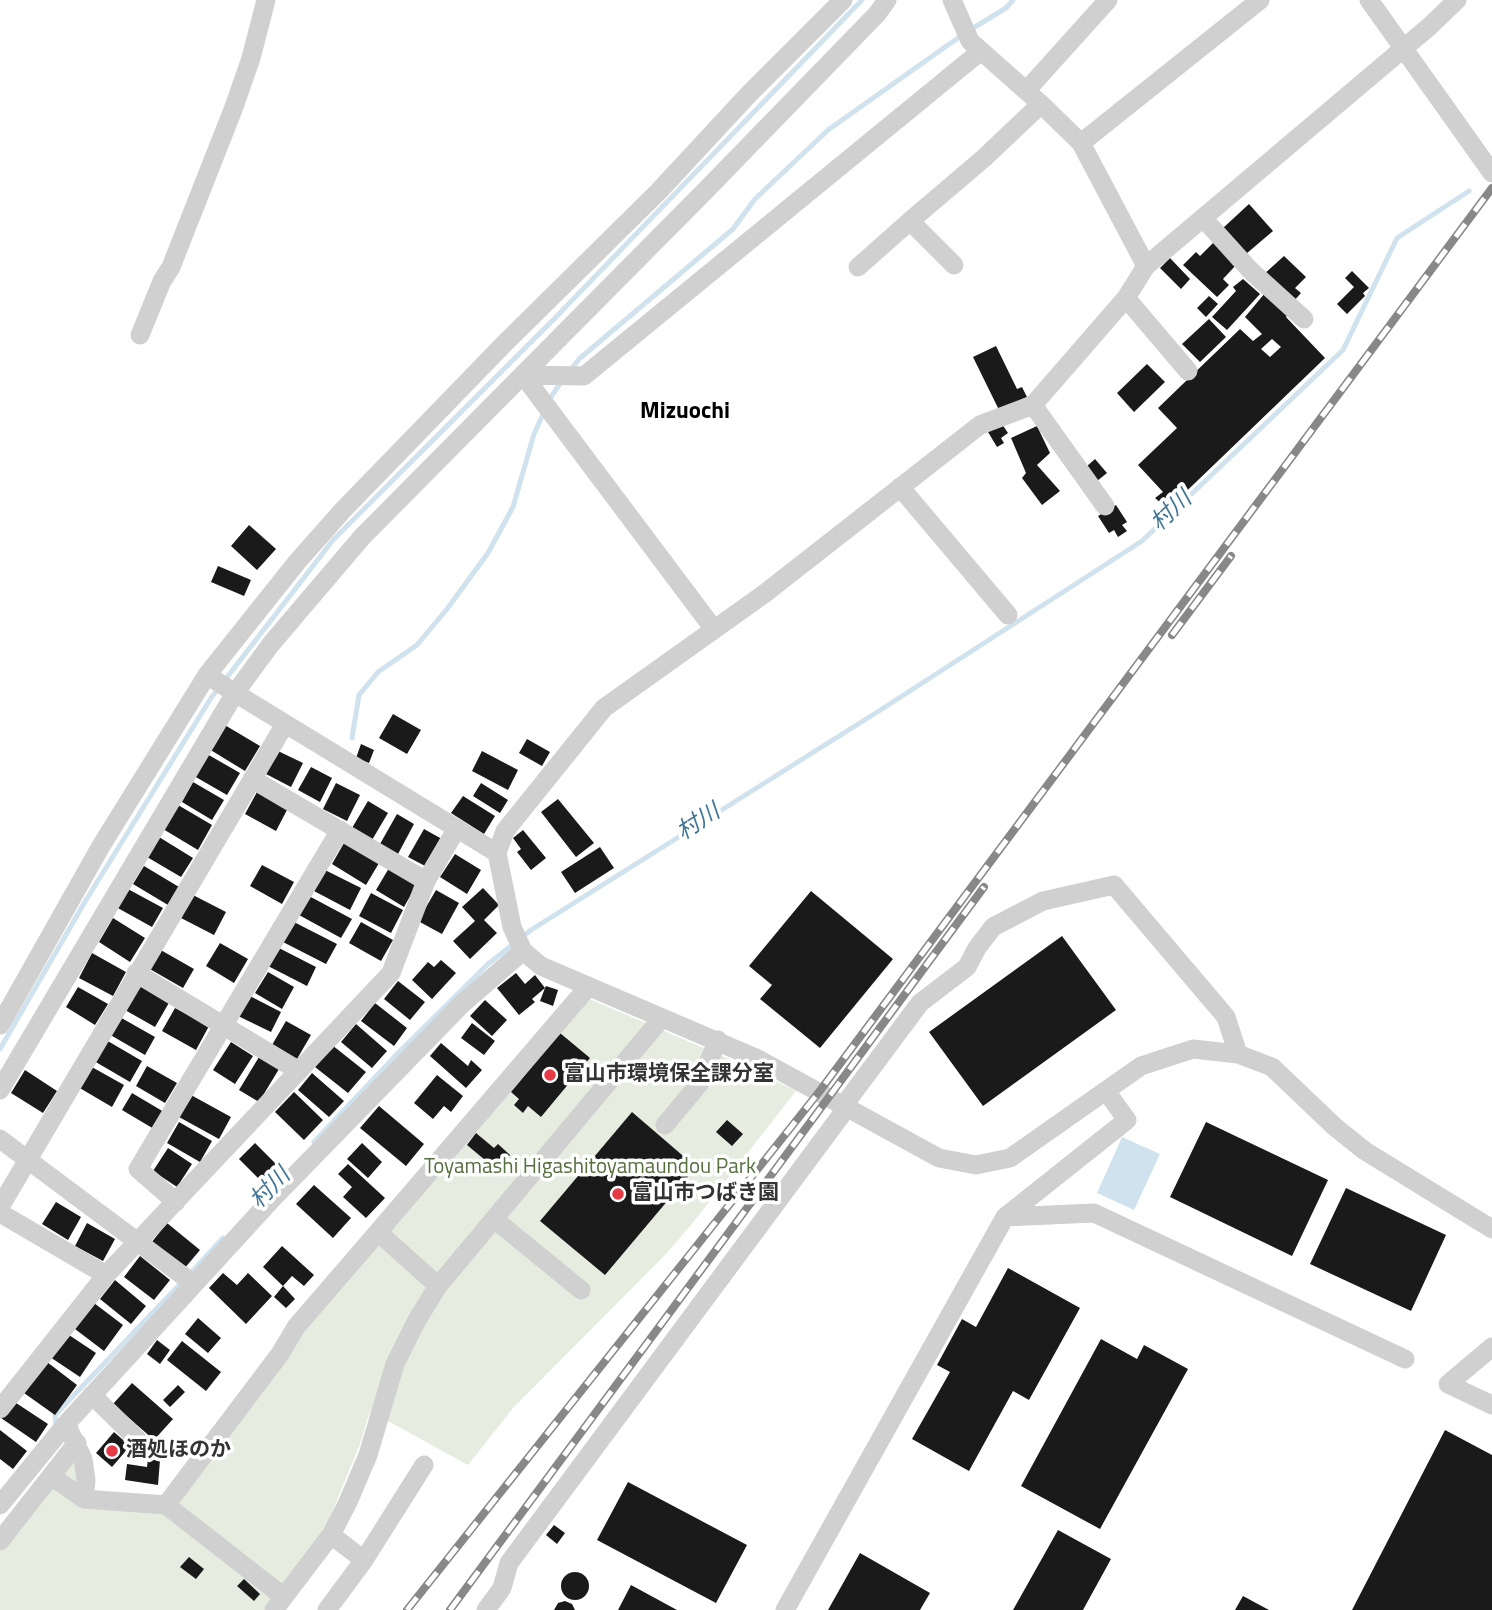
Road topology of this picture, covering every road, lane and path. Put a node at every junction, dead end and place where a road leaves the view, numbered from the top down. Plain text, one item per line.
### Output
1 (266, 0) edge
2 (843, 0) edge
3 (887, 0) edge
4 (952, 0) edge
5 (1108, 0) edge
6 (1260, 0) edge
7 (1369, 0) edge
8 (1457, 0) edge
9 (1403, 49) junction
10 (981, 51) junction
11 (1033, 98) junction
12 (1081, 143) junction
13 (1492, 173) edge
14 (1203, 218) junction
15 (909, 221) junction
16 (954, 265) dead end
17 (1146, 266) junction
18 (858, 267) dead end
19 (1126, 298) junction
20 (1304, 319) dead end
21 (140, 335) dead end
22 (1188, 371) dead end
23 (523, 375) junction
24 (1033, 405) junction
25 (900, 487) junction
26 (1105, 506) dead end
27 (1008, 615) dead end
28 (713, 628) junction
29 (206, 675) junction
30 (235, 693) junction
31 (285, 724) junction
32 (252, 779) junction
33 (457, 828) junction
34 (340, 830) junction
35 (497, 853) junction
36 (426, 881) junction
37 (523, 951) junction
38 (136, 973) junction
39 (587, 987) junction
40 (661, 1019) junction
41 (0, 1025) edge
42 (224, 1026) junction
43 (718, 1040) junction
44 (1238, 1054) junction
45 (299, 1071) junction
46 (0, 1090) edge
47 (1106, 1091) junction
48 (846, 1105) junction
49 (665, 1125) dead end
50 (0, 1139) edge
51 (28, 1160) junction
52 (176, 1202) junction
53 (0, 1207) edge
54 (0, 1213) edge
55 (1005, 1217) junction
56 (494, 1219) junction
57 (1492, 1229) edge
58 (377, 1232) junction
59 (138, 1242) junction
60 (106, 1275) junction
61 (194, 1284) junction
62 (438, 1286) junction
63 (581, 1290) dead end
64 (1492, 1347) edge
65 (1405, 1359) dead end
66 (93, 1395) junction
67 (1492, 1405) edge
68 (0, 1409) edge
69 (66, 1424) junction
70 (77, 1443) junction
71 (147, 1449) dead end
72 (424, 1465) dead end
73 (51, 1476) junction
74 (7, 1484) edge
75 (84, 1499) junction
76 (0, 1505) edge
77 (166, 1505) junction
78 (331, 1535) junction
79 (0, 1541) edge
80 (364, 1560) junction
81 (279, 1604) edge
82 (327, 1610) edge
83 (486, 1610) edge
84 (785, 1610) edge

1 - 21 street
2 - 29 street
3 - 23 street
4 - 10 street
5 - 11 street
6 - 12 street
7 - 9 street
8 - 9 street
9 - 13 street
9 - 14 street
10 - 11 street
10 - 23 street
11 - 12 street
11 - 15 street
12 - 17 street
14 - 17 street
14 - 20 street
15 - 16 street
15 - 18 street
17 - 19 street
19 - 22 street
19 - 24 street
23 - 28 street
23 - 30 street
24 - 25 street
24 - 26 street
25 - 27 street
25 - 28 street
28 - 35 street
29 - 30 street
29 - 41 street
30 - 31 street
30 - 46 street
31 - 32 street
31 - 33 street
32 - 34 street
32 - 38 street
33 - 35 street
33 - 36 street
34 - 36 street
34 - 42 street
35 - 37 street
36 - 45 street
37 - 39 street
37 - 61 street
38 - 42 street
38 - 51 street
39 - 40 street
39 - 58 street
40 - 43 street
40 - 56 street
42 - 45 street
42 - 52 street
43 - 48 street
43 - 49 street
44 - 47 street
44 - 48 street
44 - 57 street
45 - 52 street
47 - 48 street
47 - 55 street
48 - 83 street
50 - 51 street
51 - 53 street
51 - 59 street
52 - 59 street
54 - 60 street
55 - 65 street
55 - 84 street
56 - 62 street
56 - 63 street
58 - 62 street
58 - 77 street
59 - 60 street
59 - 61 street
60 - 68 street
61 - 66 street
62 - 78 street
64 - 67 street
66 - 69 street
66 - 71 street
69 - 70 street
69 - 74 street
70 - 73 street
70 - 75 street
72 - 80 street
73 - 75 street
73 - 79 street
74 - 76 street
75 - 77 street
77 - 81 street
78 - 80 street
78 - 81 street
80 - 82 street

